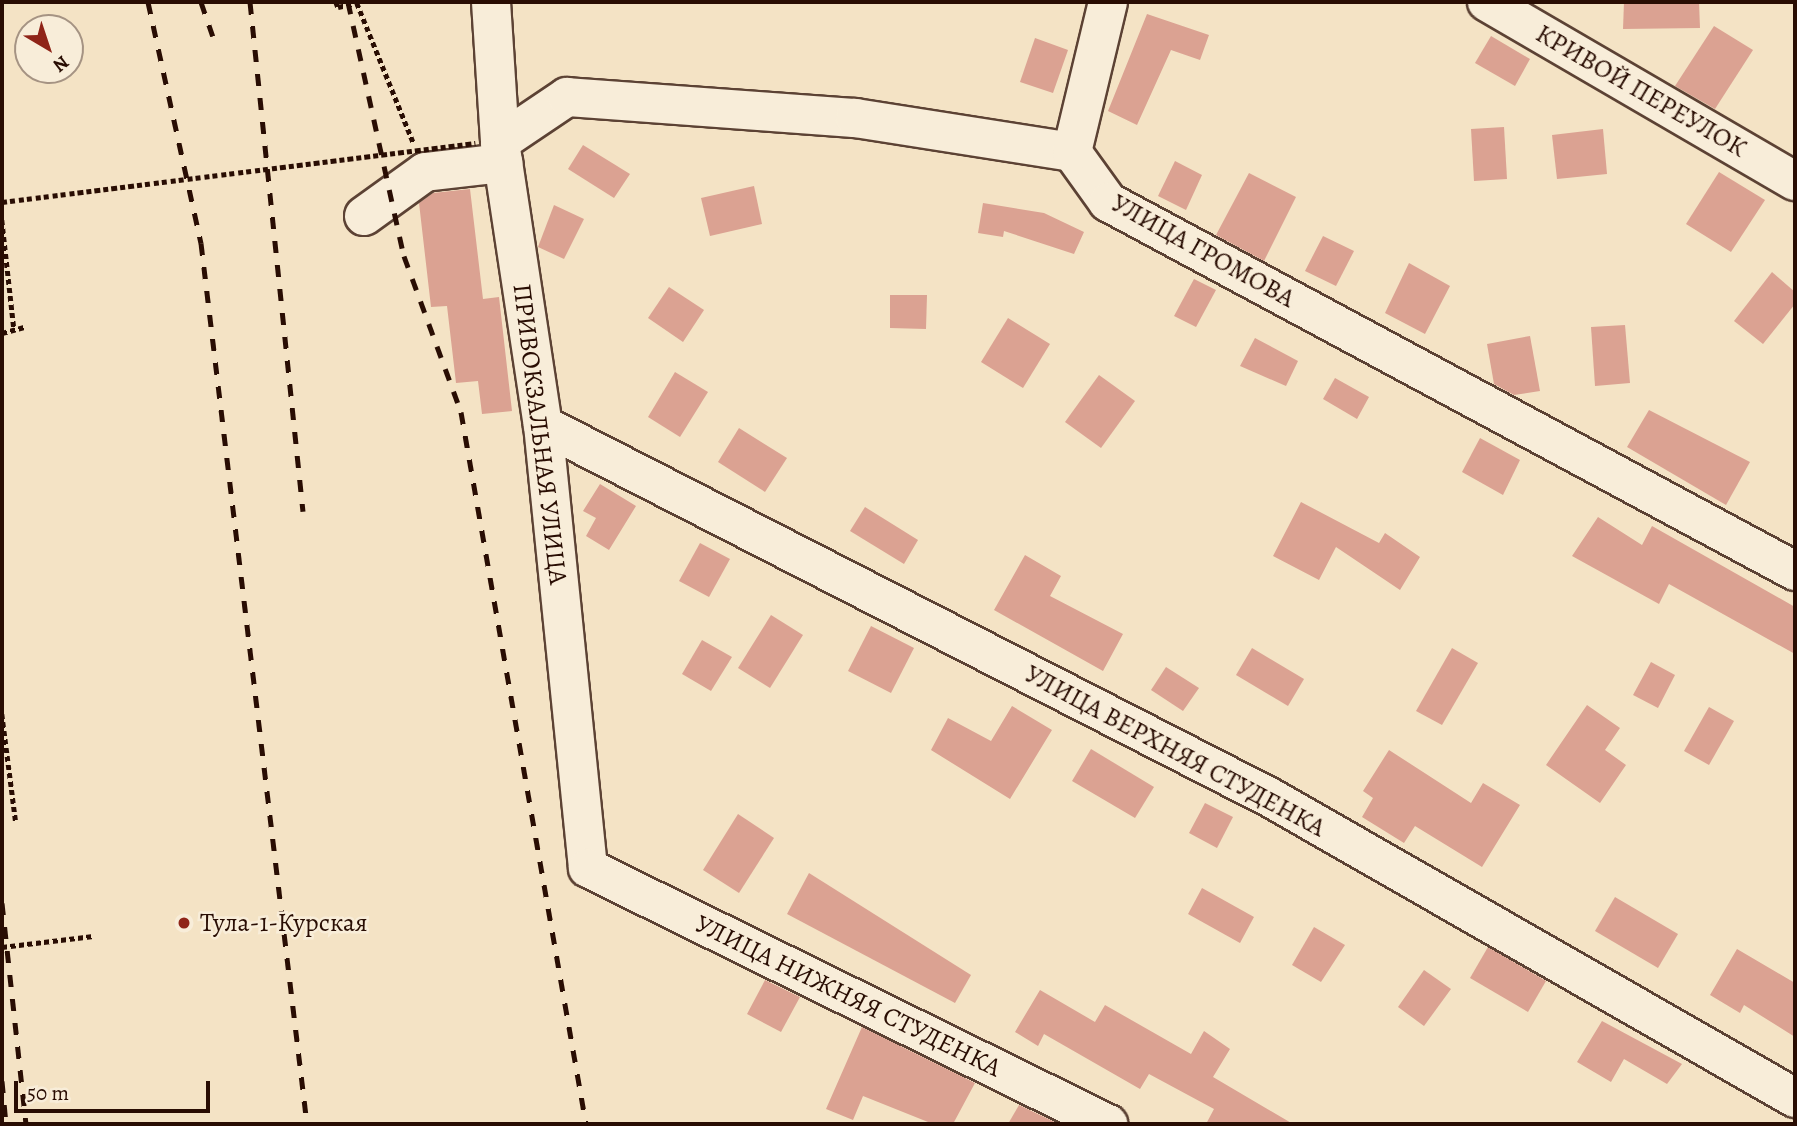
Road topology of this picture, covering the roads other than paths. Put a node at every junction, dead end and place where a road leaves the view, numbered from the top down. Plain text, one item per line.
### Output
1 (491, 2) edge
2 (1108, 2) edge
3 (1487, 2) edge
4 (493, 149) junction
5 (1072, 152) junction
6 (1795, 181) edge
7 (364, 216) dead end
8 (543, 425) junction
9 (1795, 572) edge
10 (588, 867) joint
11 (1795, 1098) edge
12 (1108, 1124) edge

1 - 4 street, ПРИВОКЗАЛЬНАЯ УЛИЦА
2 - 5 street
3 - 6 street, КРИВОЙ ПЕРЕУЛОК
4 - 5 street
4 - 7 street
4 - 8 street, ПРИВОКЗАЛЬНАЯ УЛИЦА
5 - 9 street, УЛИЦА ГРОМОВА
8 - 10 street, ПРИВОКЗАЛЬНАЯ УЛИЦА
8 - 11 street, УЛИЦА ВЕРХНЯЯ CТУДЕНКА
10 - 12 street, УЛИЦА НИЖНЯЯ CТУДЕНКA

